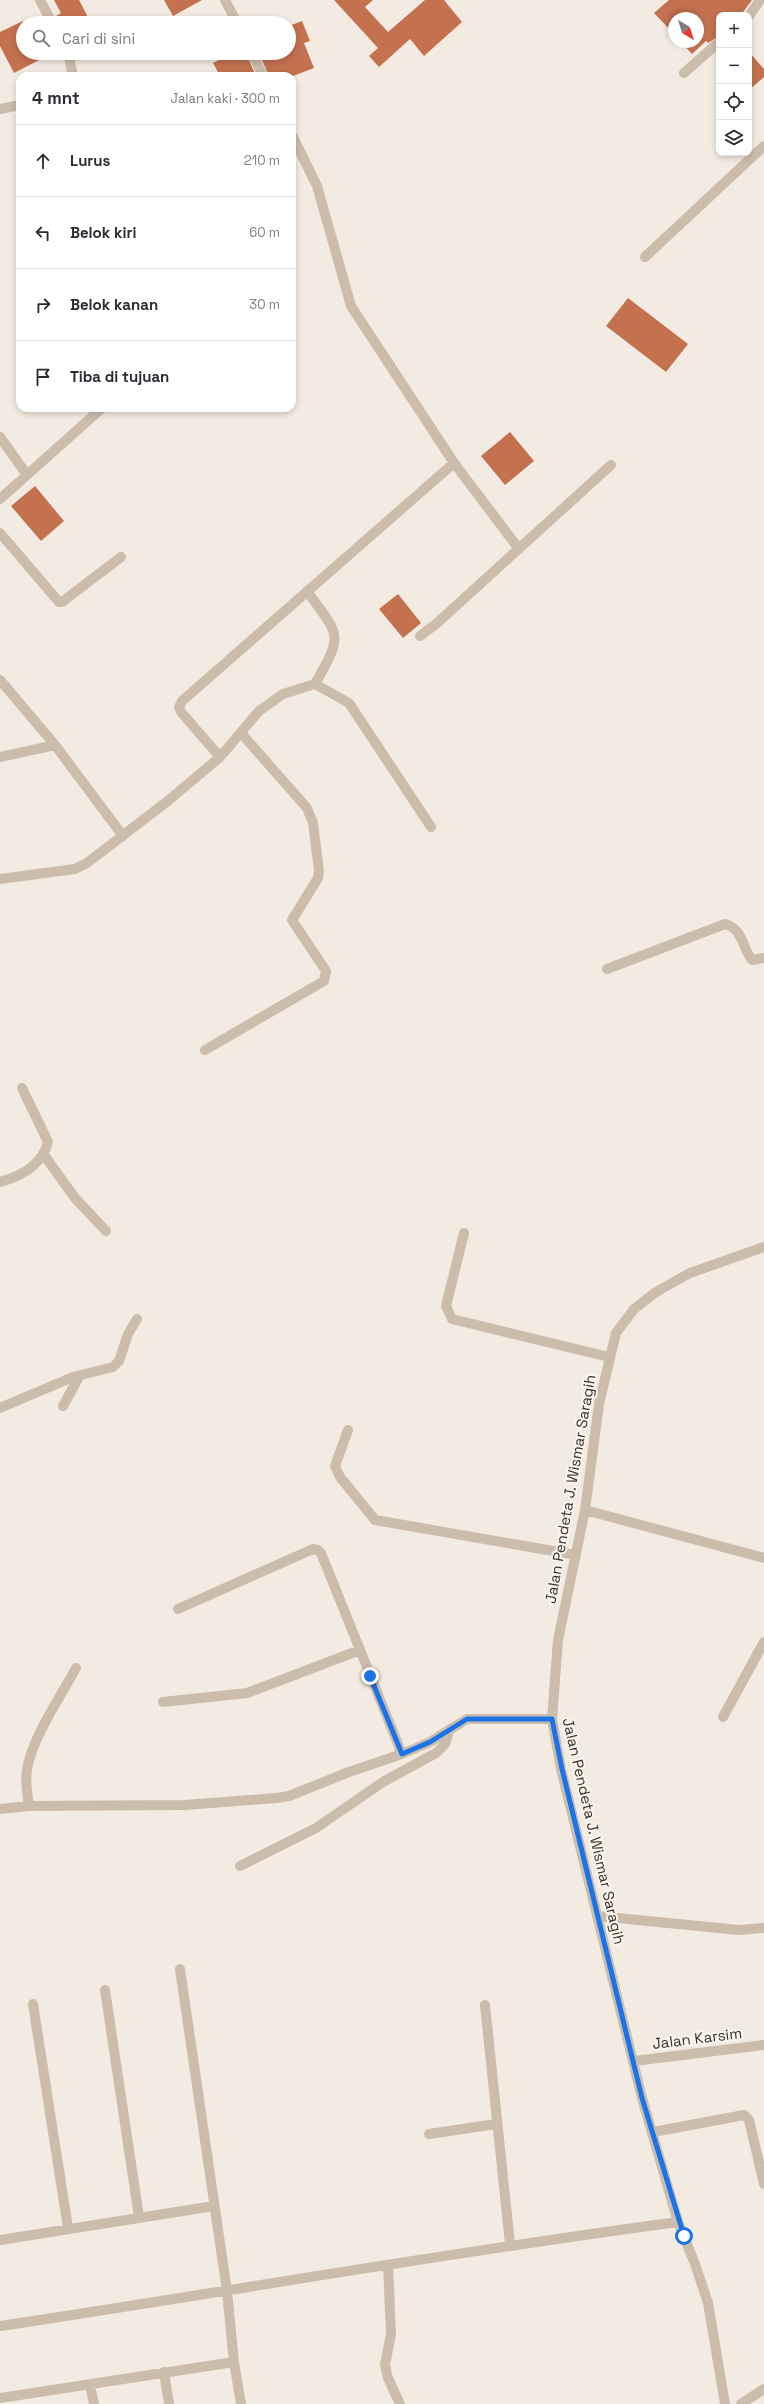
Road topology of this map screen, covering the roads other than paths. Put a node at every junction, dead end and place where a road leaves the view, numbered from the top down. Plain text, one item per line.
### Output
1 (40, 0) edge
2 (226, 0) edge
3 (760, 0) edge
4 (752, 12) edge
5 (48, 16) edge
6 (234, 16) edge
7 (716, 45) edge
8 (70, 60) edge
9 (255, 60) edge
10 (73, 72) edge
11 (261, 72) edge
12 (684, 72) dead end
13 (16, 106) edge
14 (0, 109) edge
15 (296, 143) edge
16 (764, 146) edge
17 (645, 256) dead end
18 (98, 412) edge
19 (0, 437) edge
20 (454, 463) junction
21 (611, 465) dead end
22 (27, 475) junction
23 (0, 499) edge
24 (0, 533) edge
25 (519, 550) junction
26 (121, 557) dead end
27 (307, 591) junction
28 (420, 636) dead end
29 (0, 680) edge
30 (315, 684) junction
31 (241, 733) junction
32 (56, 745) junction
33 (0, 757) edge
34 (220, 757) junction
35 (431, 827) dead end
36 (123, 836) junction
37 (0, 879) edge
38 (764, 958) edge
39 (607, 968) dead end
40 (205, 1050) dead end
41 (22, 1088) dead end
42 (44, 1155) junction
43 (0, 1182) edge
44 (106, 1231) dead end
45 (464, 1233) dead end
46 (764, 1247) edge
47 (137, 1319) dead end
48 (609, 1357) junction
49 (80, 1375) junction
50 (63, 1406) dead end
51 (0, 1408) edge
52 (348, 1430) dead end
53 (585, 1510) junction
54 (576, 1555) junction
55 (764, 1558) edge
56 (178, 1609) dead end
57 (764, 1642) edge
58 (360, 1650) junction
59 (76, 1668) dead end
60 (164, 1702) dead end
61 (723, 1717) dead end
62 (552, 1719) junction
63 (450, 1729) junction
64 (402, 1754) junction
65 (29, 1806) junction
66 (0, 1809) edge
67 (240, 1866) dead end
68 (597, 1916) junction
69 (764, 1928) edge
70 (180, 1969) dead end
71 (106, 1990) dead end
72 (33, 2004) dead end
73 (485, 2005) dead end
74 (764, 2045) edge
75 (634, 2061) junction
76 (496, 2124) junction
77 (653, 2132) junction
78 (430, 2134) dead end
79 (764, 2184) edge
80 (214, 2206) junction
81 (139, 2217) junction
82 (678, 2222) junction
83 (68, 2228) junction
84 (0, 2240) edge
85 (510, 2244) junction
86 (388, 2265) junction
87 (227, 2291) junction
88 (0, 2326) edge
89 (234, 2362) junction
90 (164, 2372) junction
91 (90, 2384) junction
92 (764, 2389) edge
93 (0, 2398) edge
94 (19, 2400) edge
95 (94, 2404) edge
96 (169, 2404) edge
97 (241, 2404) edge
98 (400, 2404) edge
99 (725, 2404) edge
100 (741, 2404) edge

1 - 5 street
2 - 6 street
3 - 4 street
7 - 12 street
8 - 10 street
9 - 11 street
13 - 14 street
15 - 20 street
16 - 17 street
18 - 22 street
19 - 22 street
20 - 25 street
20 - 27 street
21 - 25 street
22 - 23 street
24 - 26 street
25 - 28 street
27 - 30 street
27 - 34 street
29 - 32 street
30 - 31 street
30 - 35 street
31 - 34 street
31 - 40 street
32 - 33 street
32 - 36 street
34 - 36 street
36 - 37 street
38 - 39 street
41 - 42 street
42 - 43 street
42 - 44 street
45 - 48 street
46 - 48 street, Jalan Pendeta J. Wismar Saragih
47 - 49 street
48 - 53 street, Jalan Pendeta J. Wismar Saragih
49 - 50 street
49 - 51 street
52 - 54 street
53 - 54 street, Jalan Pendeta J. Wismar Saragih
53 - 55 street
54 - 62 street, Jalan Pendeta J. Wismar Saragih
56 - 58 street
57 - 61 street
58 - 60 street
58 - 64 street
59 - 65 street
62 - 63 street
62 - 68 street, Jalan Pendeta J. Wismar Saragih
63 - 64 street
63 - 67 street
64 - 65 street
65 - 66 street
68 - 69 street
68 - 75 street, Jalan Pendeta J. Wismar Saragih
70 - 80 street
71 - 81 street
72 - 83 street
73 - 76 street
74 - 75 street, Jalan Karsim
75 - 77 street, Jalan Pendeta J. Wismar Saragih
76 - 78 street
76 - 85 street
77 - 79 street
77 - 82 street, Jalan Pendeta J. Wismar Saragih
80 - 81 street
80 - 87 street
81 - 83 street
82 - 85 street
82 - 99 street, Jalan Pendeta J. Wismar Saragih
83 - 84 street
85 - 86 street
86 - 87 street
86 - 98 street
87 - 88 street
87 - 89 street
89 - 90 street
89 - 97 street
90 - 91 street
90 - 96 street
91 - 94 street
91 - 95 street
92 - 100 street
93 - 94 street

